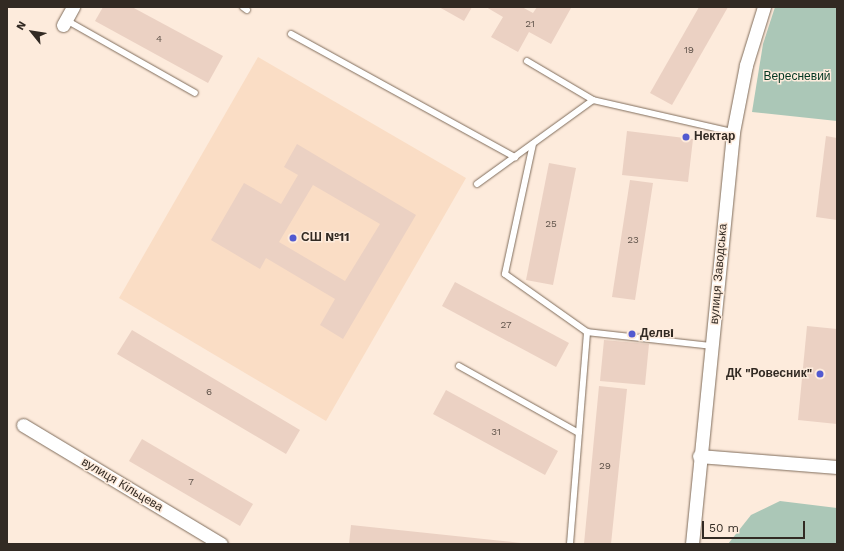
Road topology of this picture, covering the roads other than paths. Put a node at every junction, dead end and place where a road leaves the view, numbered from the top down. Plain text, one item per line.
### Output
1 (73, 7) edge
2 (764, 7) edge
3 (64, 23) joint
4 (291, 34) dead end
5 (527, 61) dead end
6 (195, 93) dead end
7 (593, 100) junction
8 (733, 132) junction
9 (533, 144) junction
10 (515, 157) junction
11 (477, 184) dead end
12 (587, 332) junction
13 (712, 346) junction
14 (459, 366) dead end
15 (23, 425) dead end
16 (579, 433) junction
17 (699, 456) junction
18 (837, 467) edge
19 (221, 544) edge
20 (570, 544) edge
21 (692, 544) edge

1 - 3 street
2 - 8 street, вулиця Заводська
3 - 6 lane
4 - 10 lane
5 - 7 lane
7 - 8 lane
7 - 9 lane
8 - 13 street, вулиця Заводська
9 - 10 lane
9 - 12 lane
10 - 11 lane
12 - 13 lane
12 - 16 lane
13 - 17 street, вулиця Заводська
14 - 16 lane
15 - 19 street, вулиця Кільцева
16 - 20 lane
17 - 18 street
17 - 21 street, вулиця Заводська

